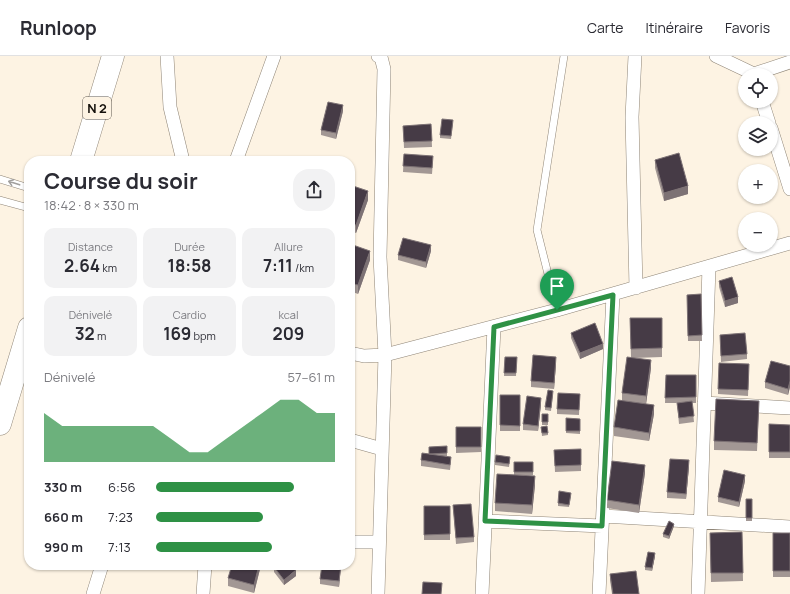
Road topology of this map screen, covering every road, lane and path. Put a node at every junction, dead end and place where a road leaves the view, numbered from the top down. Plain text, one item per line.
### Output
1 (113, 56) edge
2 (168, 56) edge
3 (274, 56) edge
4 (378, 56) edge
5 (564, 56) edge
6 (635, 56) edge
7 (716, 56) edge
8 (790, 62) edge
9 (741, 68) edge
10 (772, 68) edge
11 (778, 150) edge
12 (83, 156) edge
13 (183, 156) edge
14 (238, 156) edge
15 (0, 179) edge
16 (24, 186) edge
17 (790, 189) edge
18 (0, 200) edge
19 (24, 207) edge
20 (790, 243) edge
21 (709, 267) junction
22 (636, 288) junction
23 (613, 295) junction
24 (557, 310) junction
25 (494, 327) junction
26 (24, 345) edge
27 (355, 354) edge
28 (385, 355) junction
29 (704, 403) junction
30 (790, 408) edge
31 (0, 424) edge
32 (355, 441) edge
33 (382, 449) junction
34 (485, 521) junction
35 (603, 521) junction
36 (700, 521) junction
37 (790, 527) edge
38 (355, 542) edge
39 (379, 542) junction
40 (100, 570) edge
41 (205, 570) edge
42 (93, 594) edge
43 (203, 594) edge
44 (378, 594) edge
45 (482, 594) edge
46 (599, 594) edge
47 (698, 594) edge

1 - 12 highway, N 2
2 - 13 street
3 - 14 street
4 - 28 street
5 - 24 lane
6 - 22 street
7 - 9 street
8 - 10 street
11 - 17 street
16 -> 15 lane
18 - 19 lane
20 - 21 street
21 - 22 street
21 - 29 street
22 - 23 street
23 - 24 street
23 - 35 street
24 - 25 street
25 - 28 street
25 - 34 street
26 - 31 highway
27 - 28 street
28 - 33 street
29 - 30 street
29 - 36 street
32 - 33 street
33 - 39 street
34 - 35 street
34 - 45 street
35 - 36 street
35 - 46 street
36 - 37 street
36 - 47 street
38 - 39 street
39 - 44 street
40 - 42 street
41 - 43 street

